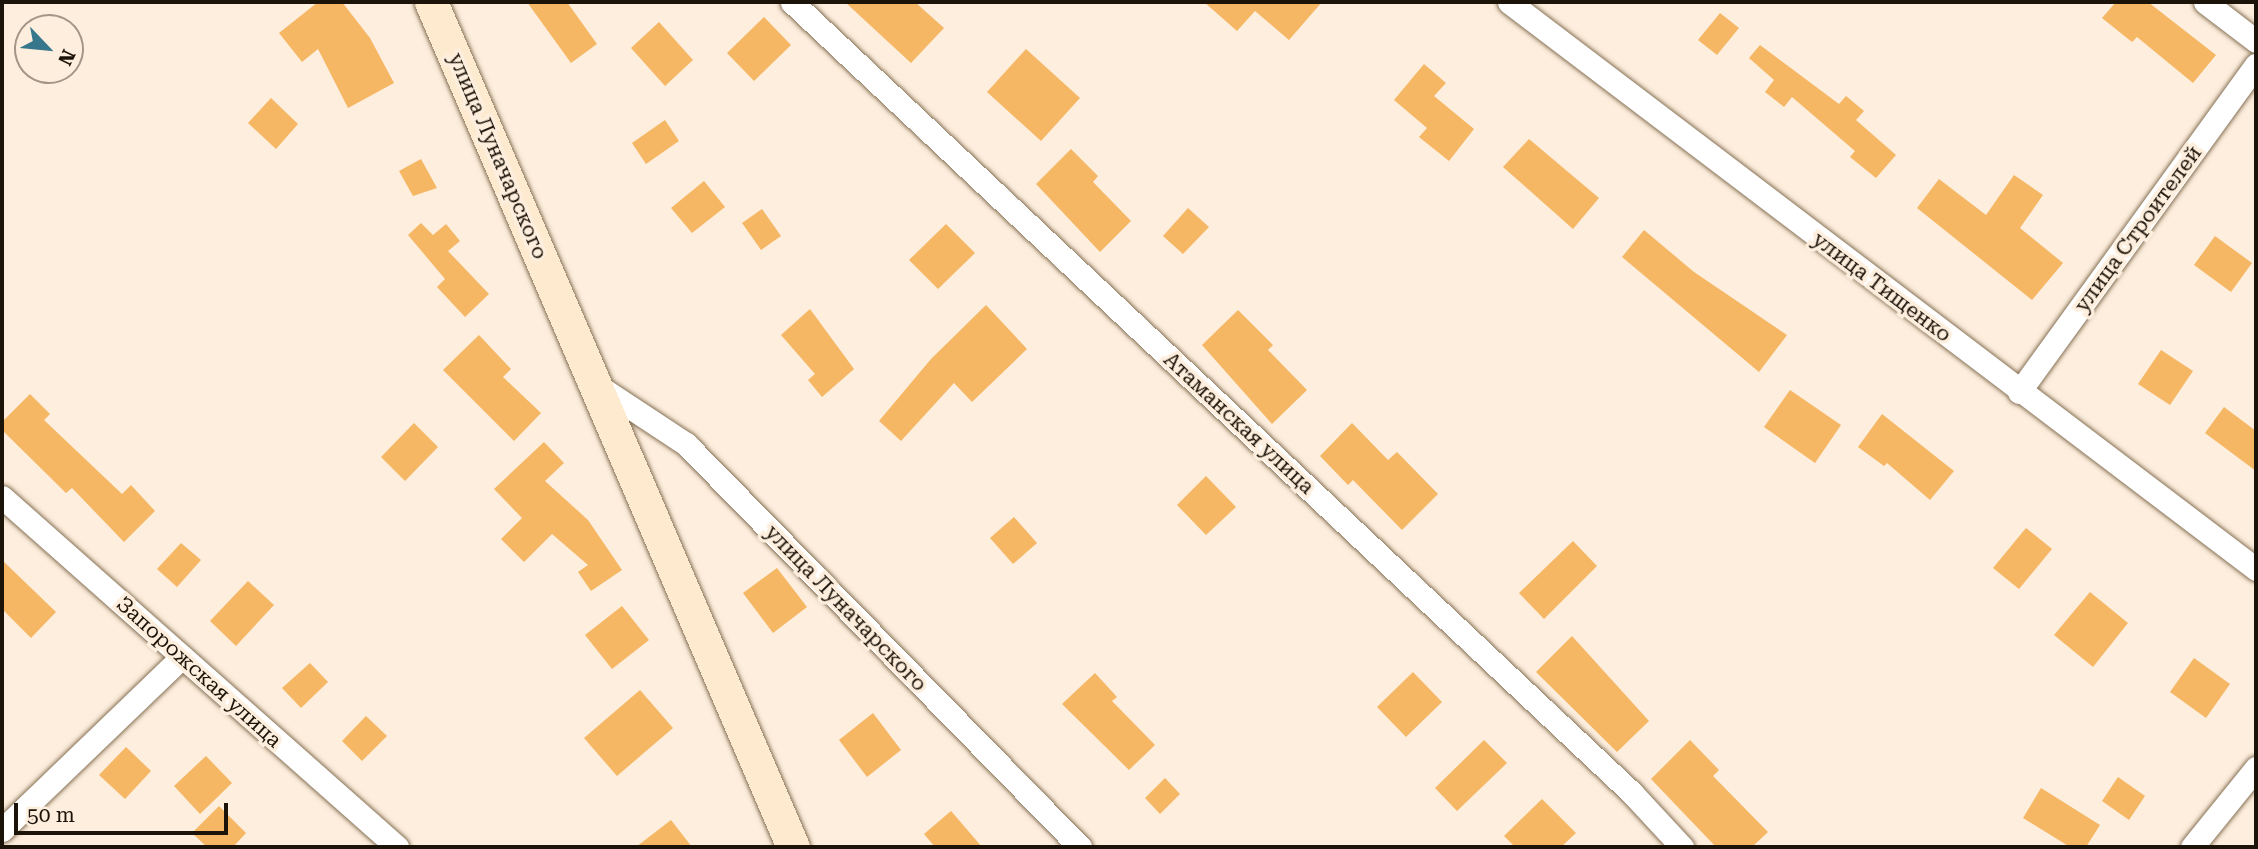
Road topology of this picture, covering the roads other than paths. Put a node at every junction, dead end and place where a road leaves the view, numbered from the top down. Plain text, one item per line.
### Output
1 (431, 2) edge
2 (792, 2) edge
3 (1509, 2) edge
4 (2205, 2) edge
5 (2256, 41) edge
6 (2256, 65) edge
7 (598, 386) junction
8 (2019, 392) junction
9 (2, 497) edge
10 (2256, 569) edge
11 (182, 657) junction
12 (2256, 768) edge
13 (2, 830) edge
14 (397, 847) edge
15 (793, 847) edge
16 (1080, 847) edge
17 (1682, 847) edge
18 (2192, 847) edge

1 - 7 main road, улица Луначарского
2 - 17 street, Атаманская улица
3 - 8 street, улица Тищенко
4 - 5 street
6 - 8 street, улица Строителей
7 - 15 main road, улица Луначарского
7 - 16 street, улица Луначарского
8 - 10 street, улица Тищенко
9 - 11 street, Запорожская улица
11 - 13 street
11 - 14 street, Запорожская улица
12 - 18 street

